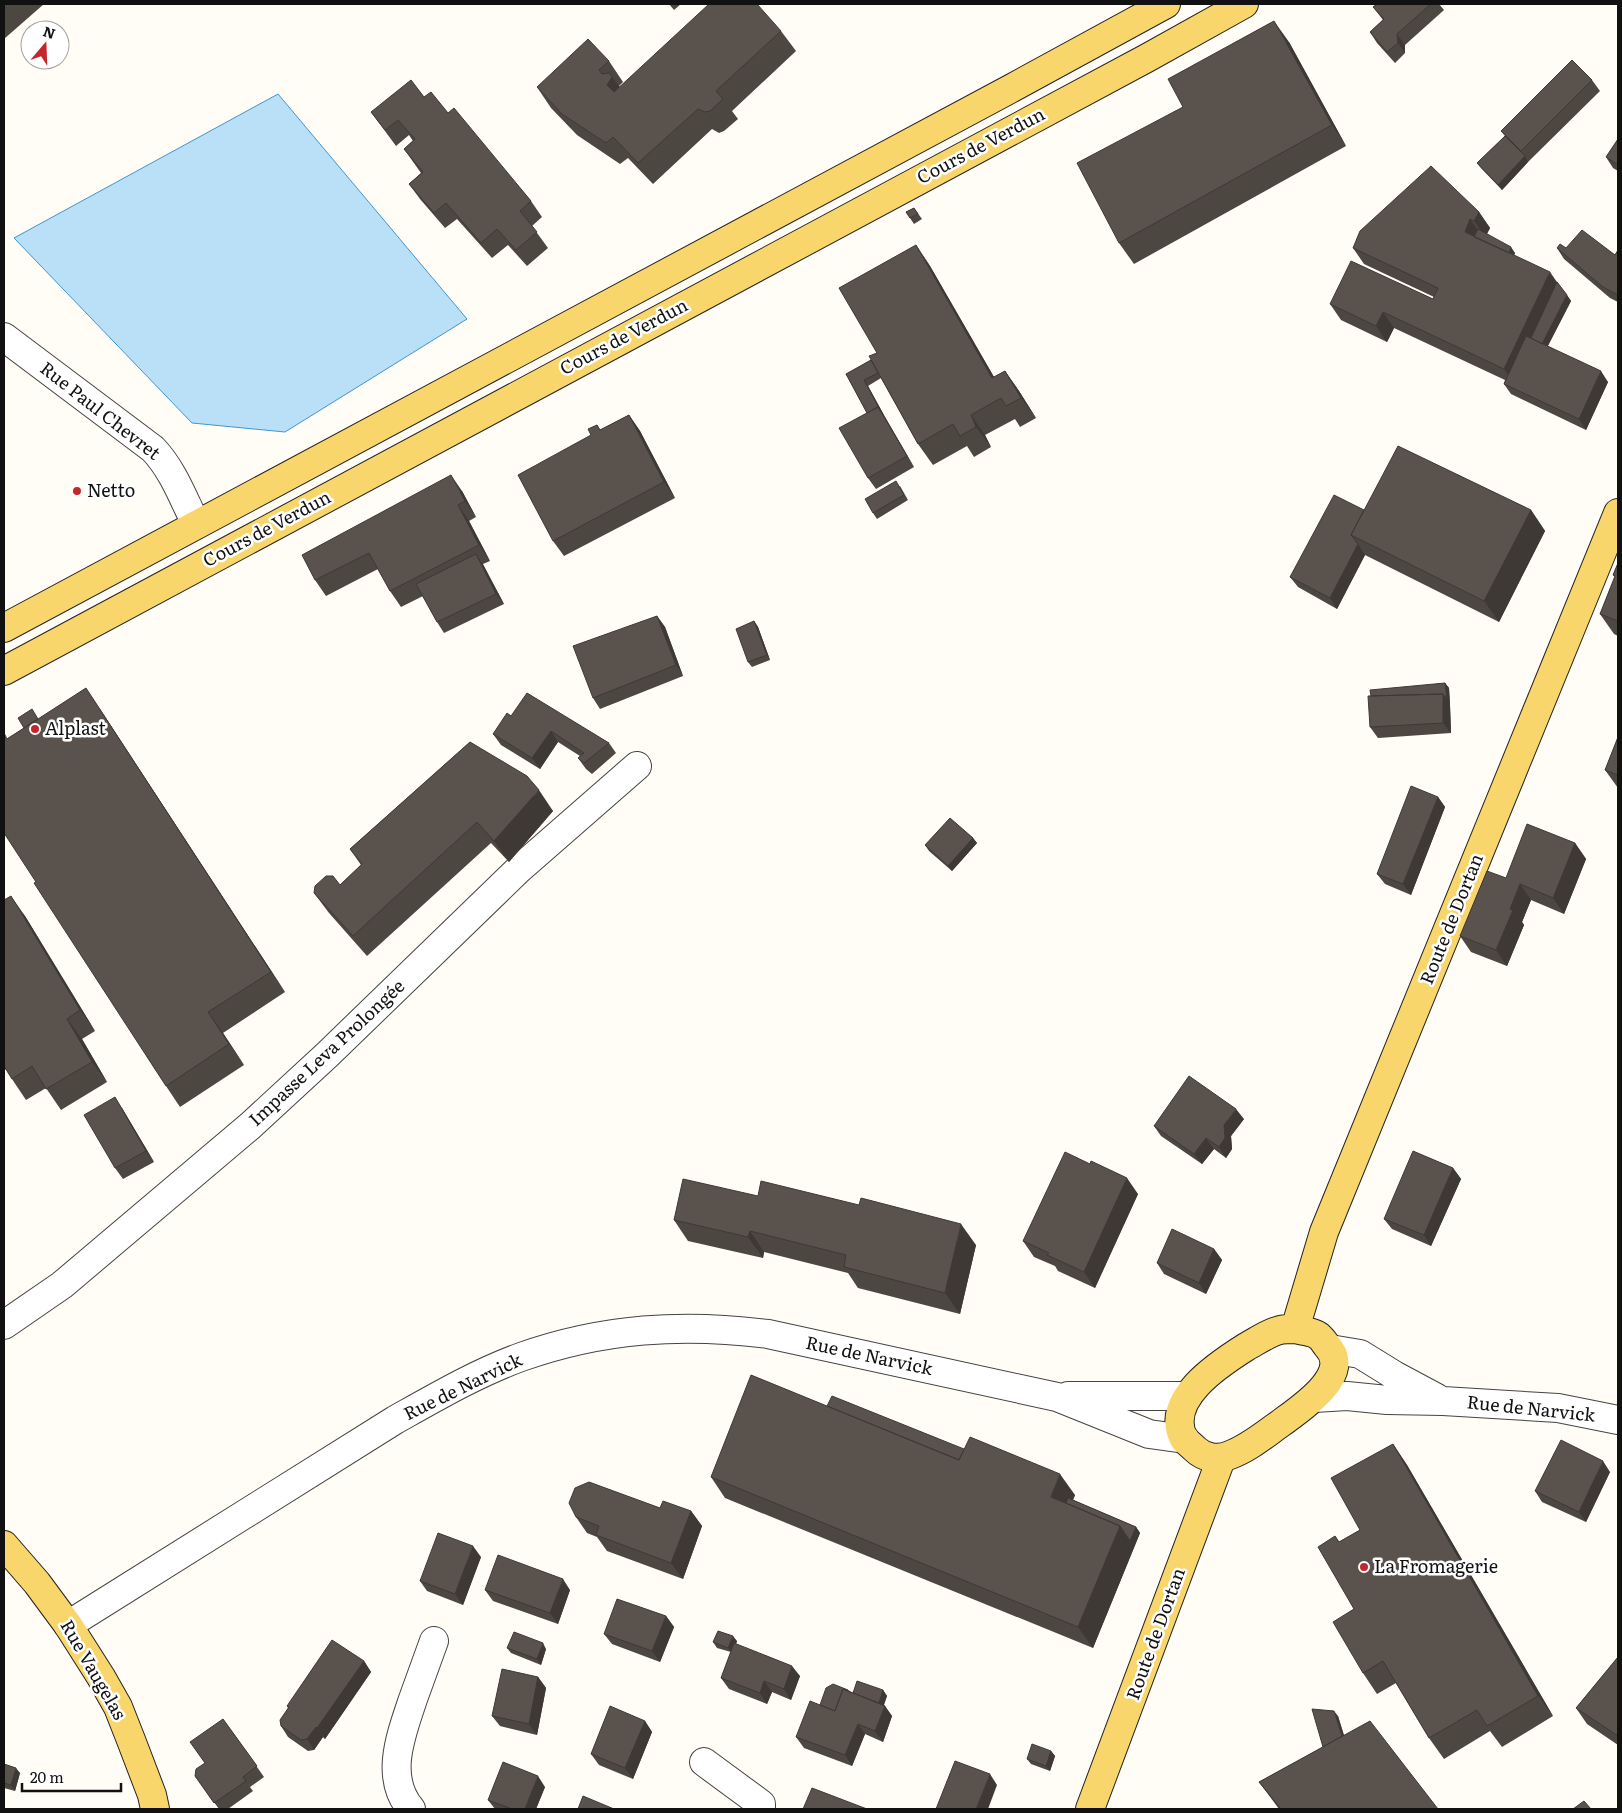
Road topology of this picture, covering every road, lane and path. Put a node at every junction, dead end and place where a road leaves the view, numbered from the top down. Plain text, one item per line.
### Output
1 (1166, 4) edge
2 (1184, 4) edge
3 (1223, 4) edge
4 (1244, 4) edge
5 (1193, 32) junction
6 (1147, 58) junction
7 (1012, 88) junction
8 (872, 204) junction
9 (4, 337) edge
10 (1618, 513) edge
11 (196, 524) junction
12 (4, 628) edge
13 (4, 672) edge
14 (637, 766) dead end
15 (4, 1325) edge
16 (1295, 1329) junction
17 (1330, 1348) junction
18 (1188, 1396) junction
19 (1057, 1397) junction
20 (1314, 1398) junction
21 (1443, 1401) junction
22 (1618, 1420) edge
23 (1184, 1439) junction
24 (1221, 1458) junction
25 (4, 1545) edge
26 (68, 1625) junction
27 (434, 1641) dead end
28 (704, 1762) dead end
29 (155, 1809) edge
30 (411, 1809) edge
31 (761, 1809) edge
32 (1090, 1809) edge

1 - 7 main road, Cours de Verdun
2 - 6 main road
3 - 5 main road
4 - 5 main road, Cours de Verdun
5 - 6 main road, Cours de Verdun
6 - 8 main road, Cours de Verdun
7 - 8 main road
7 - 11 main road, Cours de Verdun
8 - 13 main road, Cours de Verdun
9 - 11 street, Rue Paul Chevret
10 - 16 main road, Route de Dortan
11 - 12 main road, Cours de Verdun
14 - 15 street, Impasse Leva Prolongée
16 - 17 main road
16 - 18 main road
17 - 20 main road
17 - 21 street, Rue de Narvick
18 - 19 street, Rue de Narvick
18 - 23 main road
19 - 23 street, Rue de Narvick
19 - 26 street, Rue de Narvick
20 - 21 street, Rue de Narvick
20 - 24 main road
21 - 22 street, Rue de Narvick
23 - 24 main road
24 - 32 main road, Route de Dortan
25 - 26 main road, Rue Vaugelas
26 - 29 main road, Rue Vaugelas
27 - 30 street
28 - 31 street

